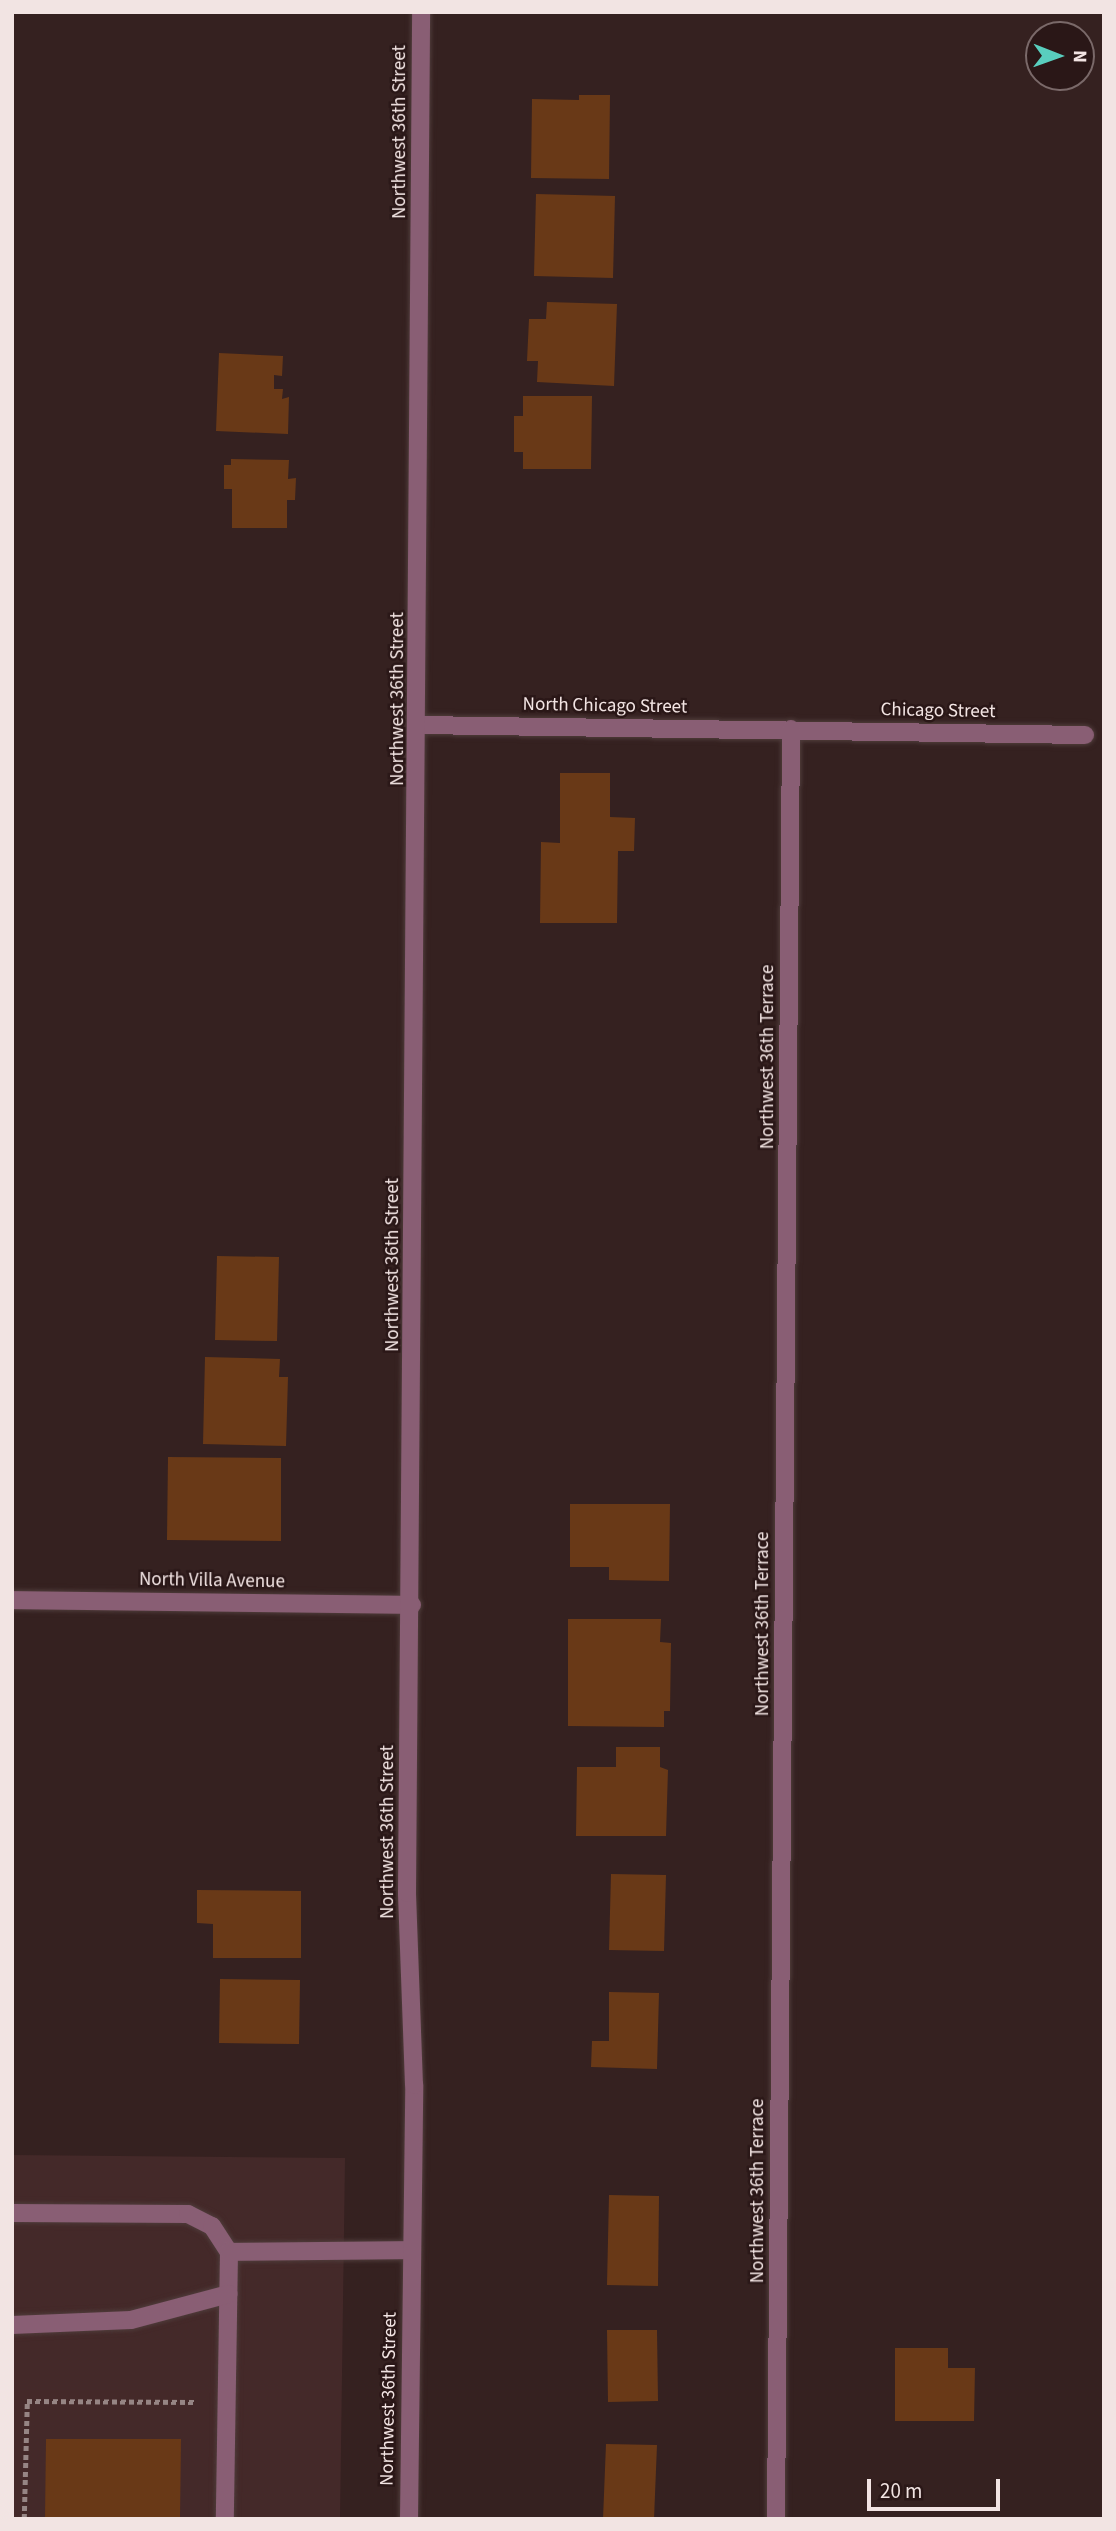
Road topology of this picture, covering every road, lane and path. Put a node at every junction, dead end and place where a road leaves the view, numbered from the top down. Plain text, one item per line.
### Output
1 (421, 12) edge
2 (419, 725) junction
3 (791, 729) junction
4 (1084, 735) dead end
5 (12, 1600) edge
6 (412, 1605) junction
7 (12, 2213) edge
8 (412, 2250) junction
9 (229, 2252) junction
10 (229, 2294) junction
11 (12, 2325) edge
12 (200, 2402) dead end
13 (24, 2519) edge
14 (225, 2519) edge
15 (409, 2519) edge
16 (776, 2519) edge

1 - 2 street, Northwest 36th Street
2 - 3 street, North Chicago Street
2 - 6 street, Northwest 36th Street
3 - 4 street, Chicago Street
3 - 16 street, Northwest 36th Terrace
5 - 6 street, North Villa Avenue
6 - 8 street, Northwest 36th Street
7 - 9 street
8 - 9 street
8 - 15 street, Northwest 36th Street
9 - 10 street
10 - 11 street
10 - 14 street
12 - 13 path

